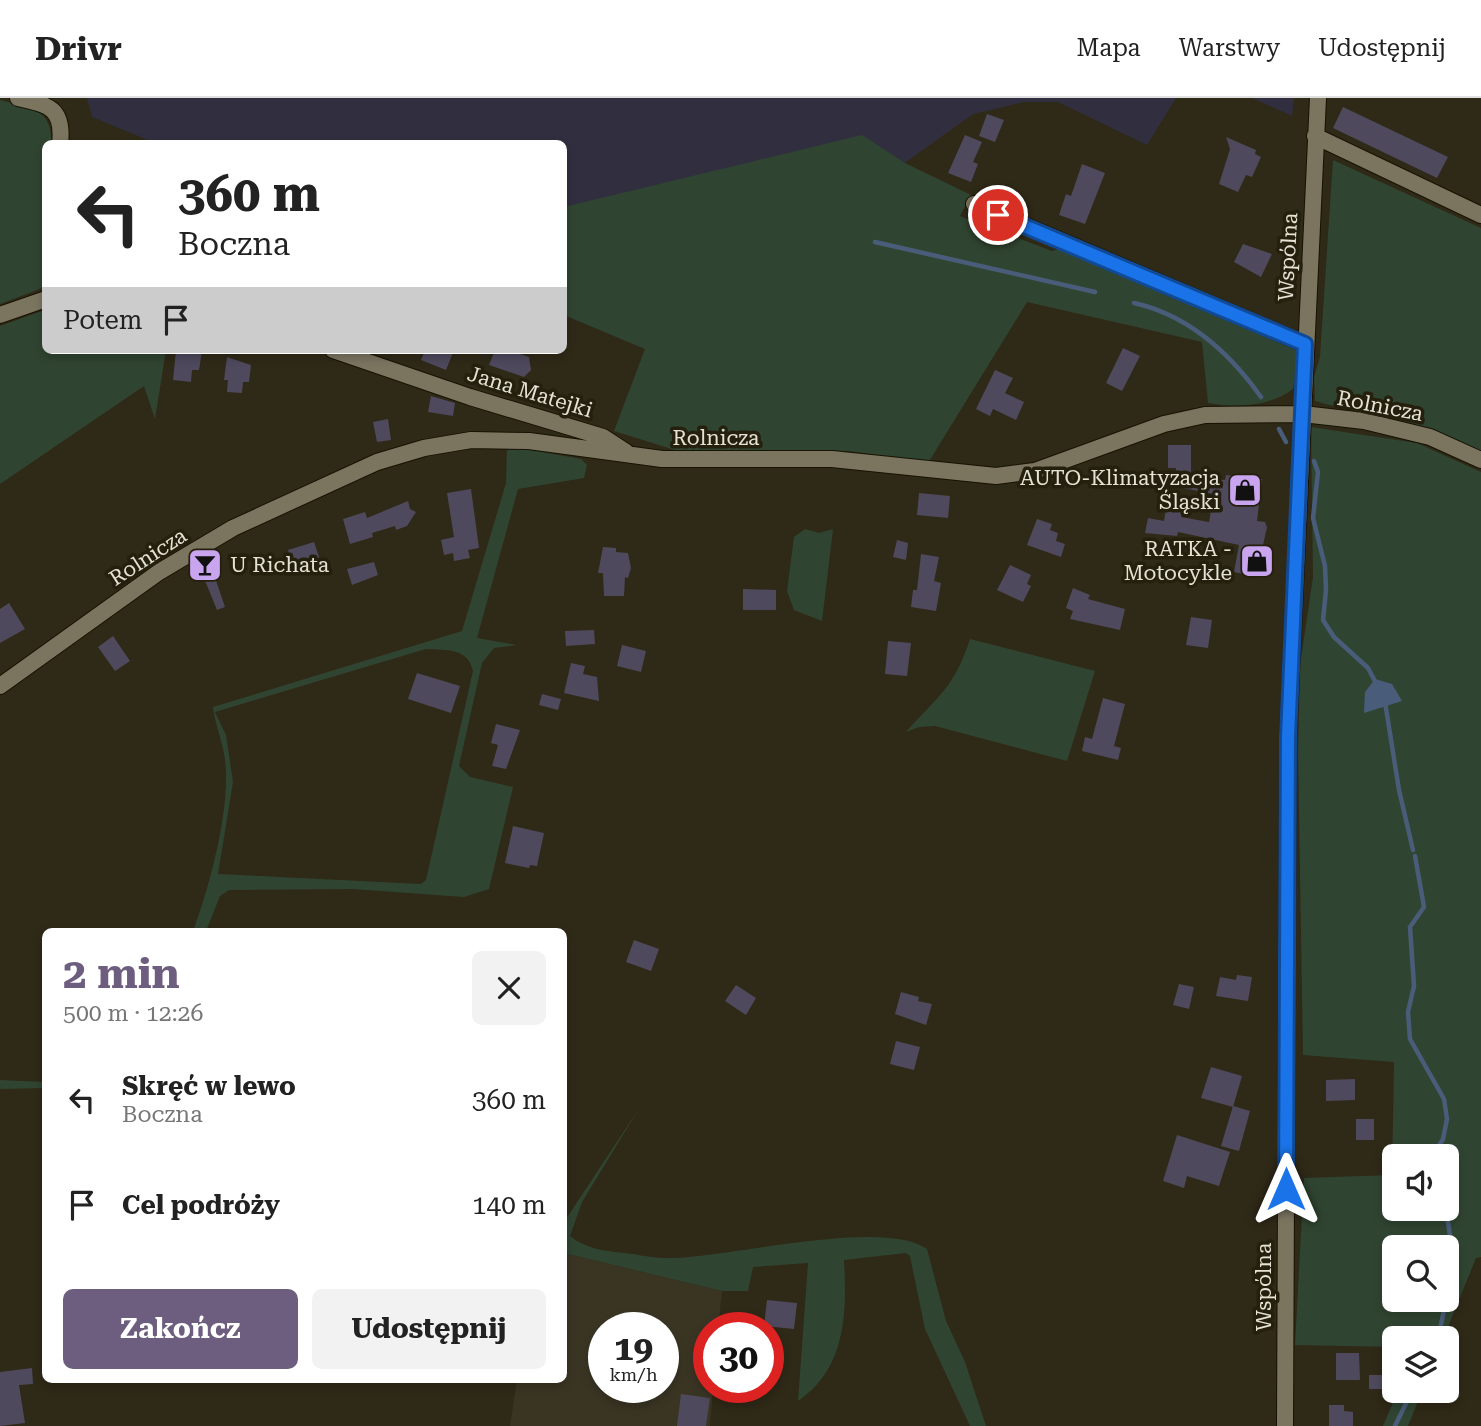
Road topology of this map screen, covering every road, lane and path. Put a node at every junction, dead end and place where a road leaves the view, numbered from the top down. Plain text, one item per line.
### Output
1 (18, 98) edge
2 (1318, 98) edge
3 (1315, 136) junction
4 (60, 140) edge
5 (974, 204) dead end
6 (1481, 215) edge
7 (42, 300) edge
8 (0, 315) edge
9 (1305, 344) junction
10 (345, 354) edge
11 (1303, 414) junction
12 (631, 455) junction
13 (1481, 460) edge
14 (0, 686) edge
15 (1285, 1426) edge

1 - 4 street
2 - 3 street, Wspólna
3 - 6 street
3 - 9 street, Wspólna
5 - 9 street
7 - 8 street
9 - 11 street, Wspólna
10 - 12 street, Jana Matejki
11 - 12 street, Rolnicza
11 - 13 street, Rolnicza
11 - 15 street, Wspólna
12 - 14 street, Rolnicza

